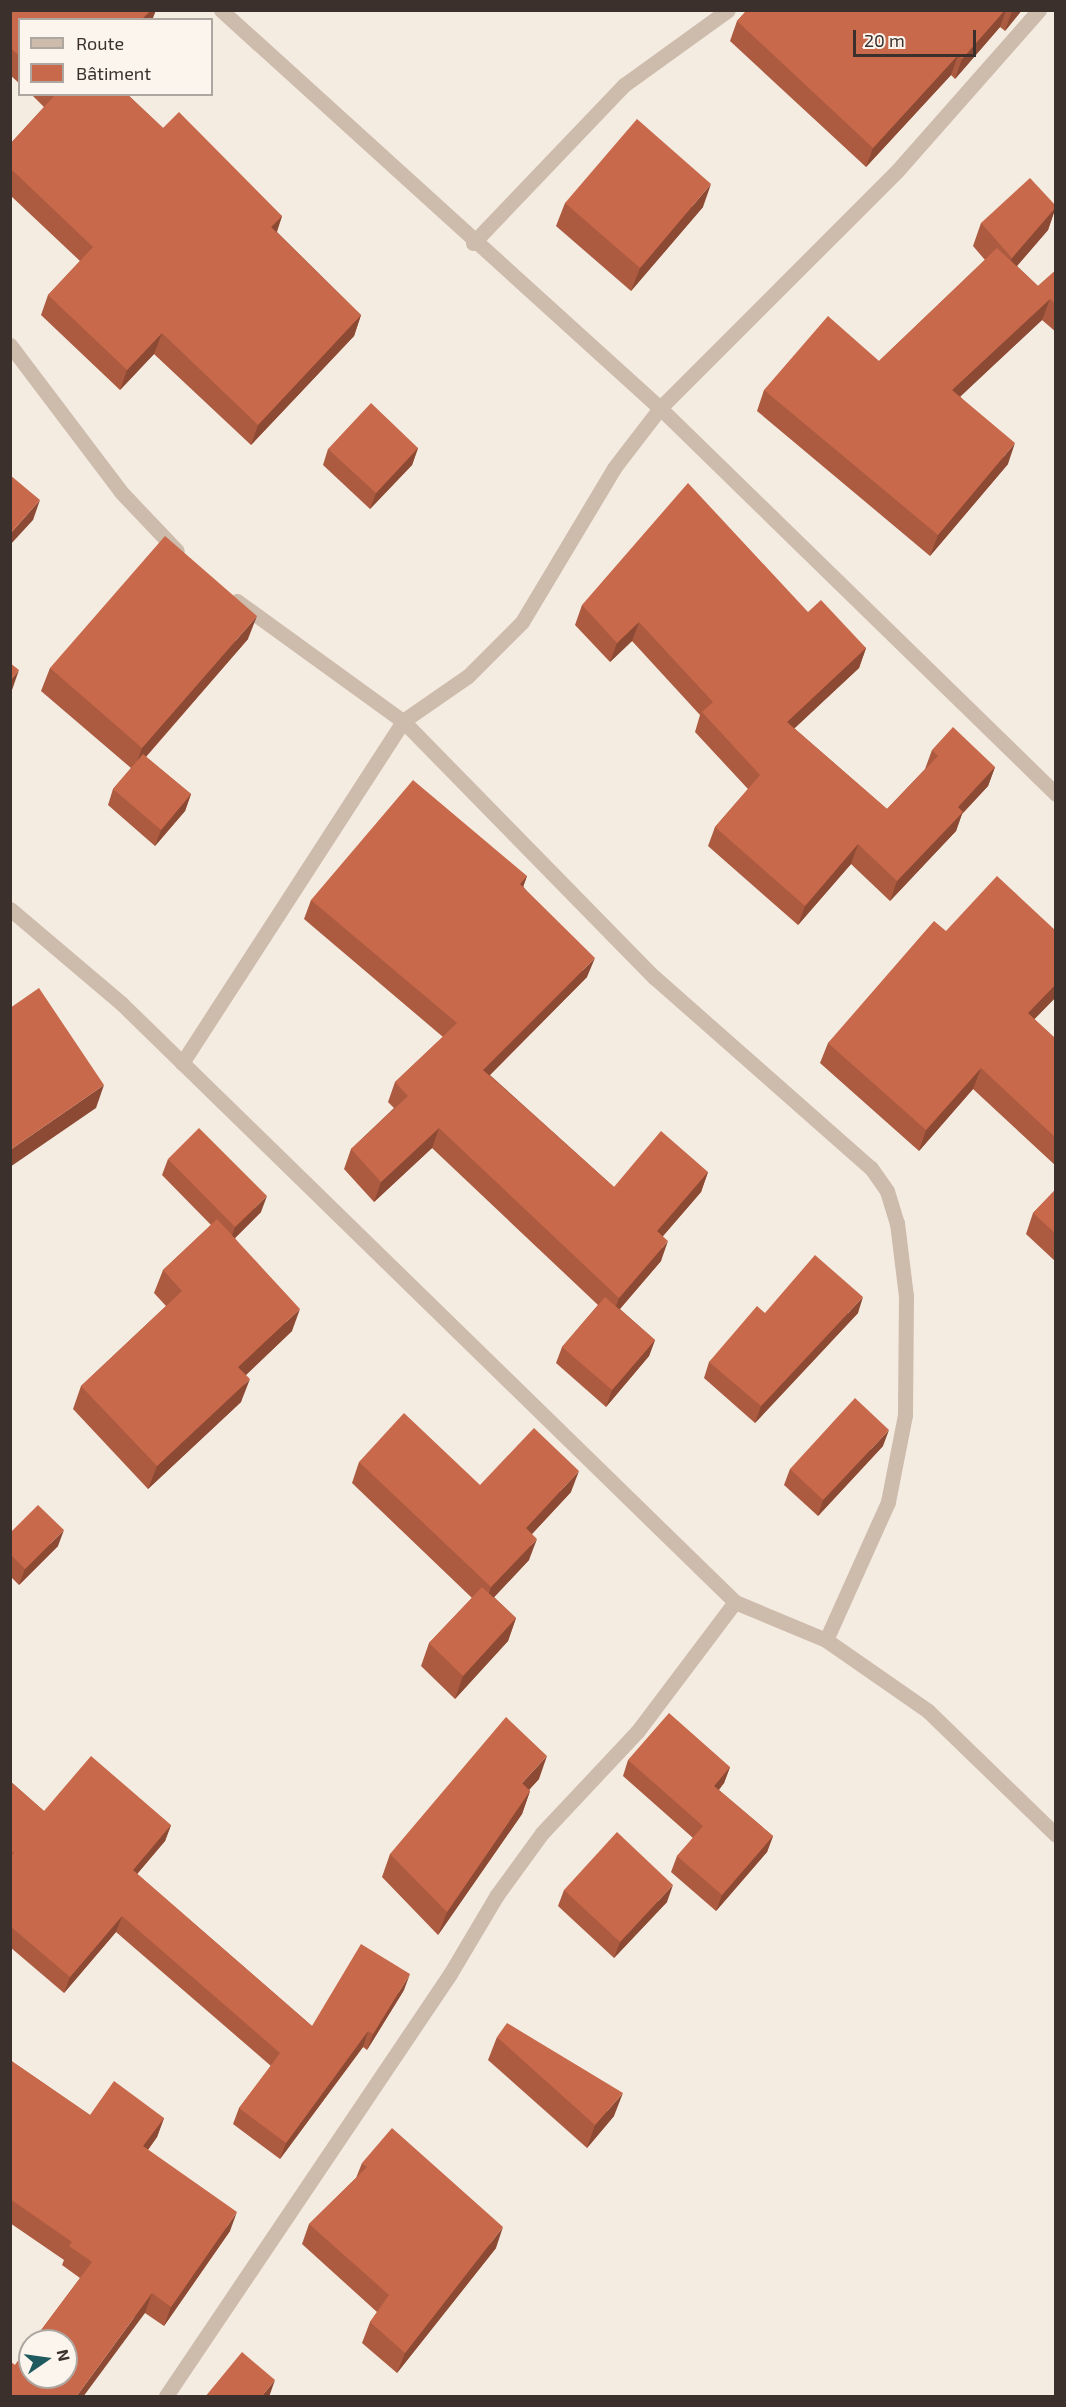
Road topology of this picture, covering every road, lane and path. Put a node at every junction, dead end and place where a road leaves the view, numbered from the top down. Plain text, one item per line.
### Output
1 (220, 10) edge
2 (728, 10) edge
3 (1039, 10) edge
4 (473, 243) junction
5 (10, 345) edge
6 (660, 408) junction
7 (188, 561) edge
8 (222, 589) edge
9 (403, 721) junction
10 (1056, 794) edge
11 (10, 909) edge
12 (182, 1063) junction
13 (735, 1602) junction
14 (826, 1640) junction
15 (1056, 1834) edge
16 (166, 2397) edge

1 - 4 street
2 - 4 street
3 - 6 street
4 - 6 street
5 - 7 street
6 - 9 street
6 - 10 street
8 - 9 street
9 - 12 street
9 - 14 street
11 - 12 street
12 - 13 street
13 - 14 street
13 - 16 street
14 - 15 street

